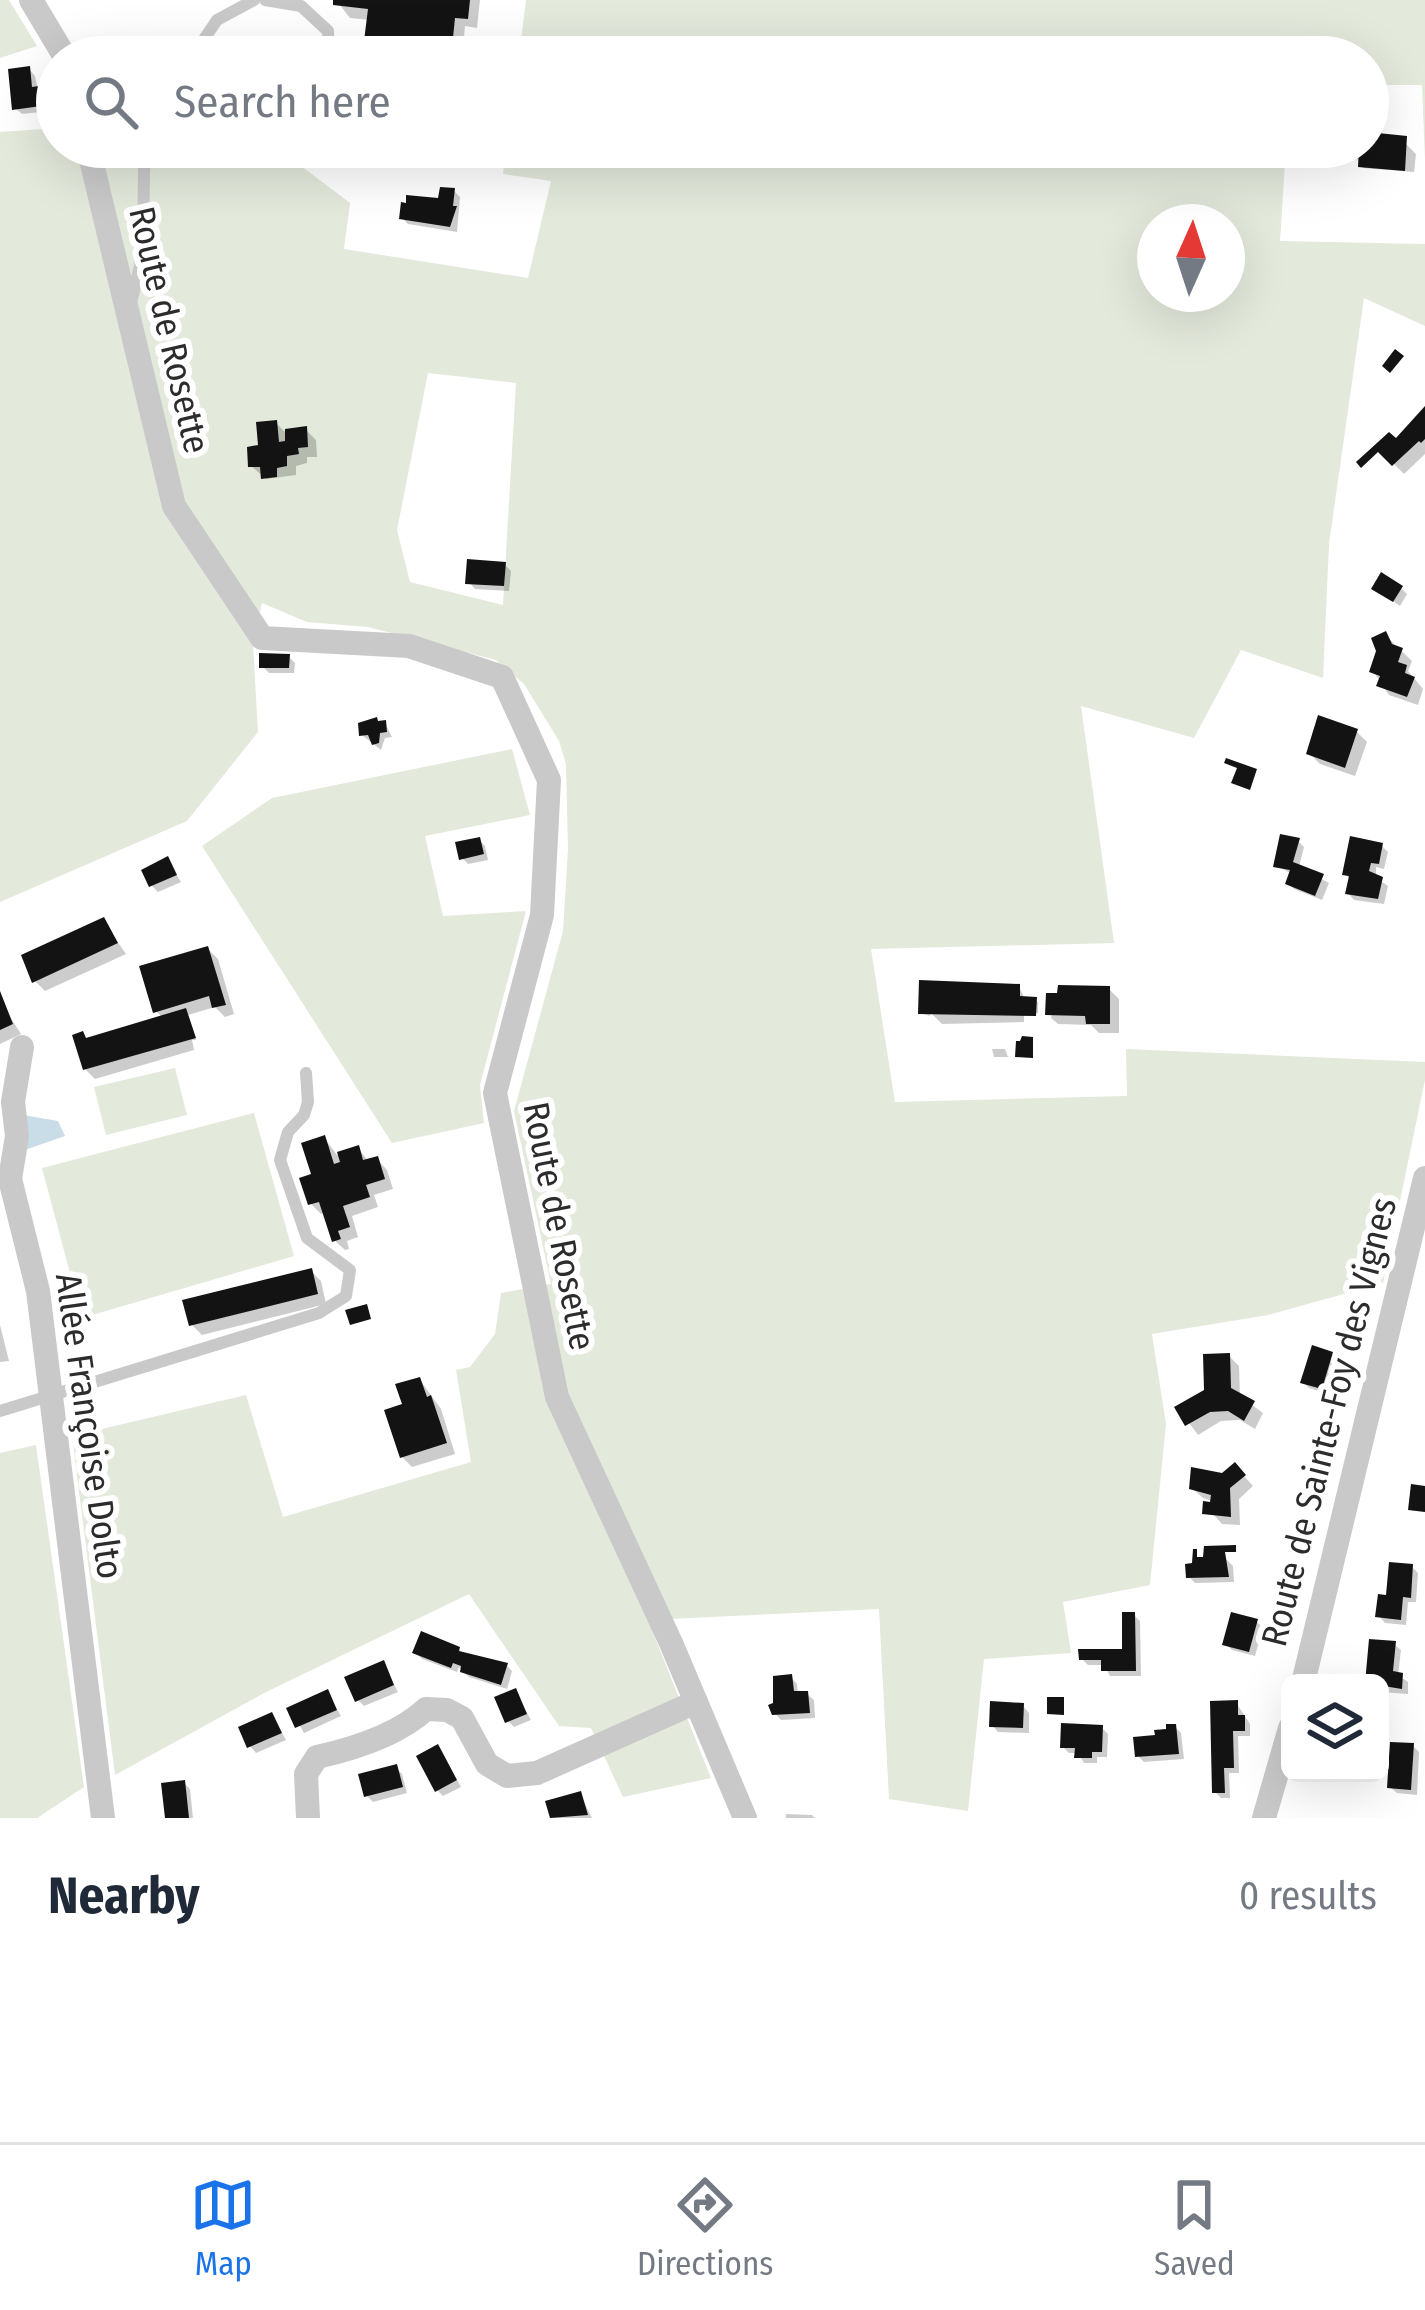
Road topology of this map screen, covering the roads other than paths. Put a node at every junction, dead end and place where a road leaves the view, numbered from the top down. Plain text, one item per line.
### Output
1 (31, 0) edge
2 (254, 0) edge
3 (265, 0) edge
4 (52, 36) edge
5 (206, 36) edge
6 (328, 36) edge
7 (93, 168) edge
8 (144, 168) edge
9 (128, 313) junction
10 (22, 1047) dead end
11 (306, 1073) dead end
12 (1425, 1178) edge
13 (50, 1398) junction
14 (0, 1411) edge
15 (1305, 1674) edge
16 (696, 1702) junction
17 (1281, 1759) edge
18 (103, 1818) edge
19 (308, 1818) edge
20 (745, 1818) edge
21 (1264, 1818) edge

1 - 4 street
2 - 5 lane
3 - 6 lane
7 - 9 street, Route de Rosette
8 - 9 lane
9 - 16 street, Route de Rosette
10 - 13 street, Allée Françoise Dolto
11 - 13 lane
12 - 15 street, Route de Sainte-Foy des Vignes
13 - 14 lane
13 - 18 street, Allée Françoise Dolto
16 - 19 street
16 - 20 street, Route de Rosette
17 - 21 street

